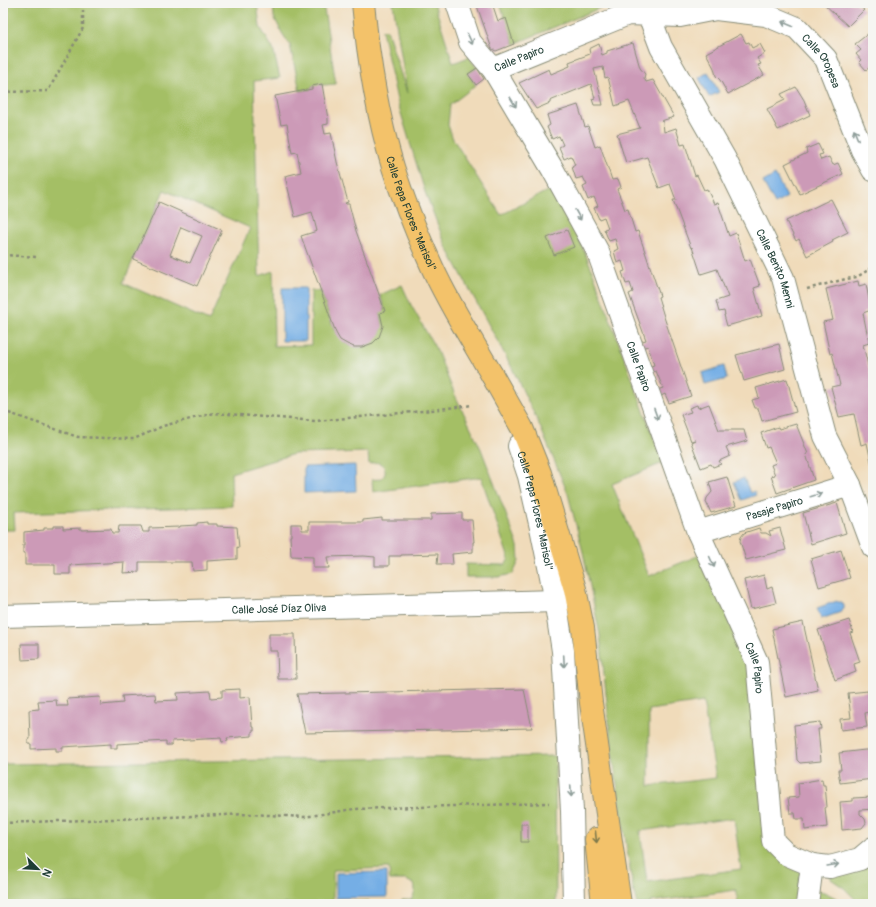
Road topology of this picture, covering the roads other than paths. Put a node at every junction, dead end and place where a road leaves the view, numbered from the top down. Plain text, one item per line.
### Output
1 (363, 3) edge
2 (457, 3) edge
3 (648, 9) edge
4 (493, 69) junction
5 (873, 170) edge
6 (492, 375) junction
7 (850, 485) junction
8 (698, 532) junction
9 (873, 547) edge
10 (575, 589) junction
11 (556, 601) junction
12 (3, 616) edge
13 (873, 848) edge
14 (812, 865) junction
15 (574, 904) edge
16 (603, 904) edge
17 (620, 904) edge
18 (807, 904) edge

1 - 6 main road, Calle Pepa Flores "Marisol"
2 -> 4 street
3 - 4 street, Calle Papiro
5 -> 3 street, Calle Oropesa
3 - 7 street, Calle Benito Menni
4 -> 8 street, Calle Papiro
6 - 10 main road
6 - 11 street, Calle Pepa Flores "Marisol"
8 -> 7 street, Pasaje Papiro
7 - 9 street, Calle Benito Menni
8 -> 14 street, Calle Papiro
10 -> 16 main road
10 - 17 main road
11 - 12 street, Calle José Díaz Oliva
11 -> 15 street, Calle Pepa Flores "Marisol"
14 -> 13 street
14 - 18 street

